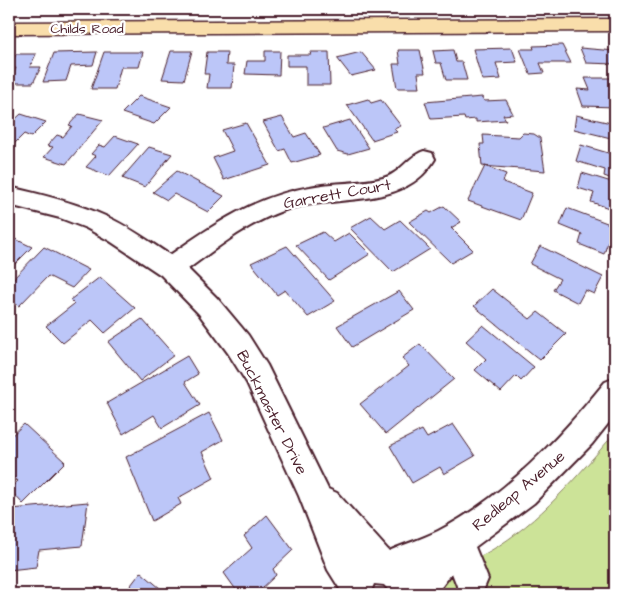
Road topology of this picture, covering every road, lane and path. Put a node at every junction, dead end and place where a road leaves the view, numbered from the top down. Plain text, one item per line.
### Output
1 (615, 25) edge
2 (9, 28) edge
3 (424, 159) dead end
4 (9, 196) edge
5 (170, 268) junction
6 (615, 392) edge
7 (456, 540) junction
8 (471, 579) dead end
9 (372, 585) edge
10 (414, 594) edge

1 - 2 main road, Childs Road
3 - 5 street, Garrett Court
4 - 5 street, Buckmaster Drive
5 - 9 street, Buckmaster Drive
6 - 7 street, Redleap Avenue
7 - 8 street
7 - 9 street, Redleap Avenue
7 - 10 street, Redleap Avenue

